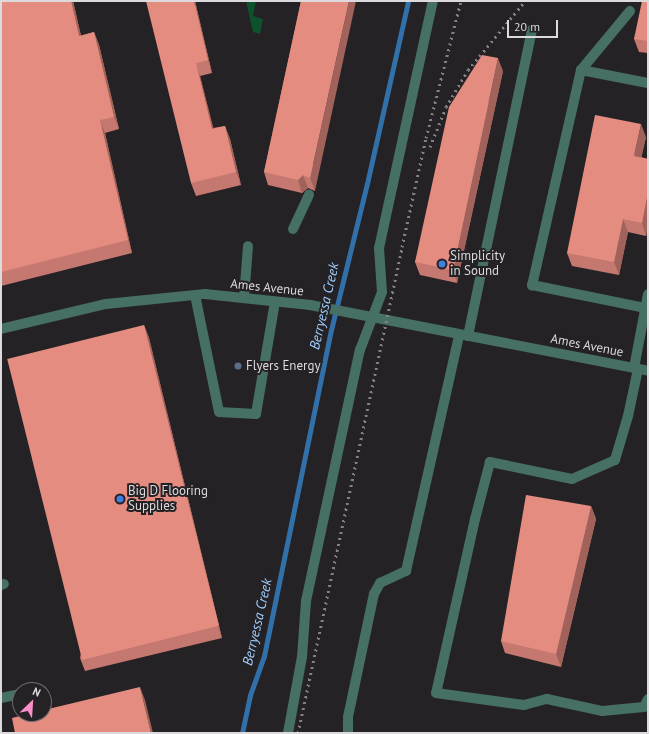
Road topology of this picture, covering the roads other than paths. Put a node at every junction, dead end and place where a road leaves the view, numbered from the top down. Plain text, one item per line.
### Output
1 (433, 1) edge
2 (630, 11) dead end
3 (532, 30) dead end
4 (581, 70) junction
5 (648, 83) edge
6 (309, 194) edge
7 (293, 229) dead end
8 (248, 246) dead end
9 (648, 294) edge
10 (195, 295) junction
11 (244, 298) junction
12 (275, 302) junction
13 (645, 308) junction
14 (369, 316) junction
15 (1, 330) edge
16 (464, 335) junction
17 (640, 369) edge
18 (12, 696) edge
19 (1, 698) edge
20 (648, 699) edge
21 (288, 733) edge
22 (348, 733) edge

1 - 14 street
2 - 4 street
3 - 16 street
4 - 5 street
4 - 13 street
6 - 7 street
8 - 11 street
9 - 13 street
10 - 11 street, Ames Avenue
10 - 12 street
10 - 15 street, Ames Avenue
11 - 12 street, Ames Avenue
12 - 14 street, Ames Avenue
13 - 17 street
14 - 16 street, Ames Avenue
14 - 21 street
16 - 17 street, Ames Avenue
16 - 22 street
17 - 20 street
18 - 19 street

